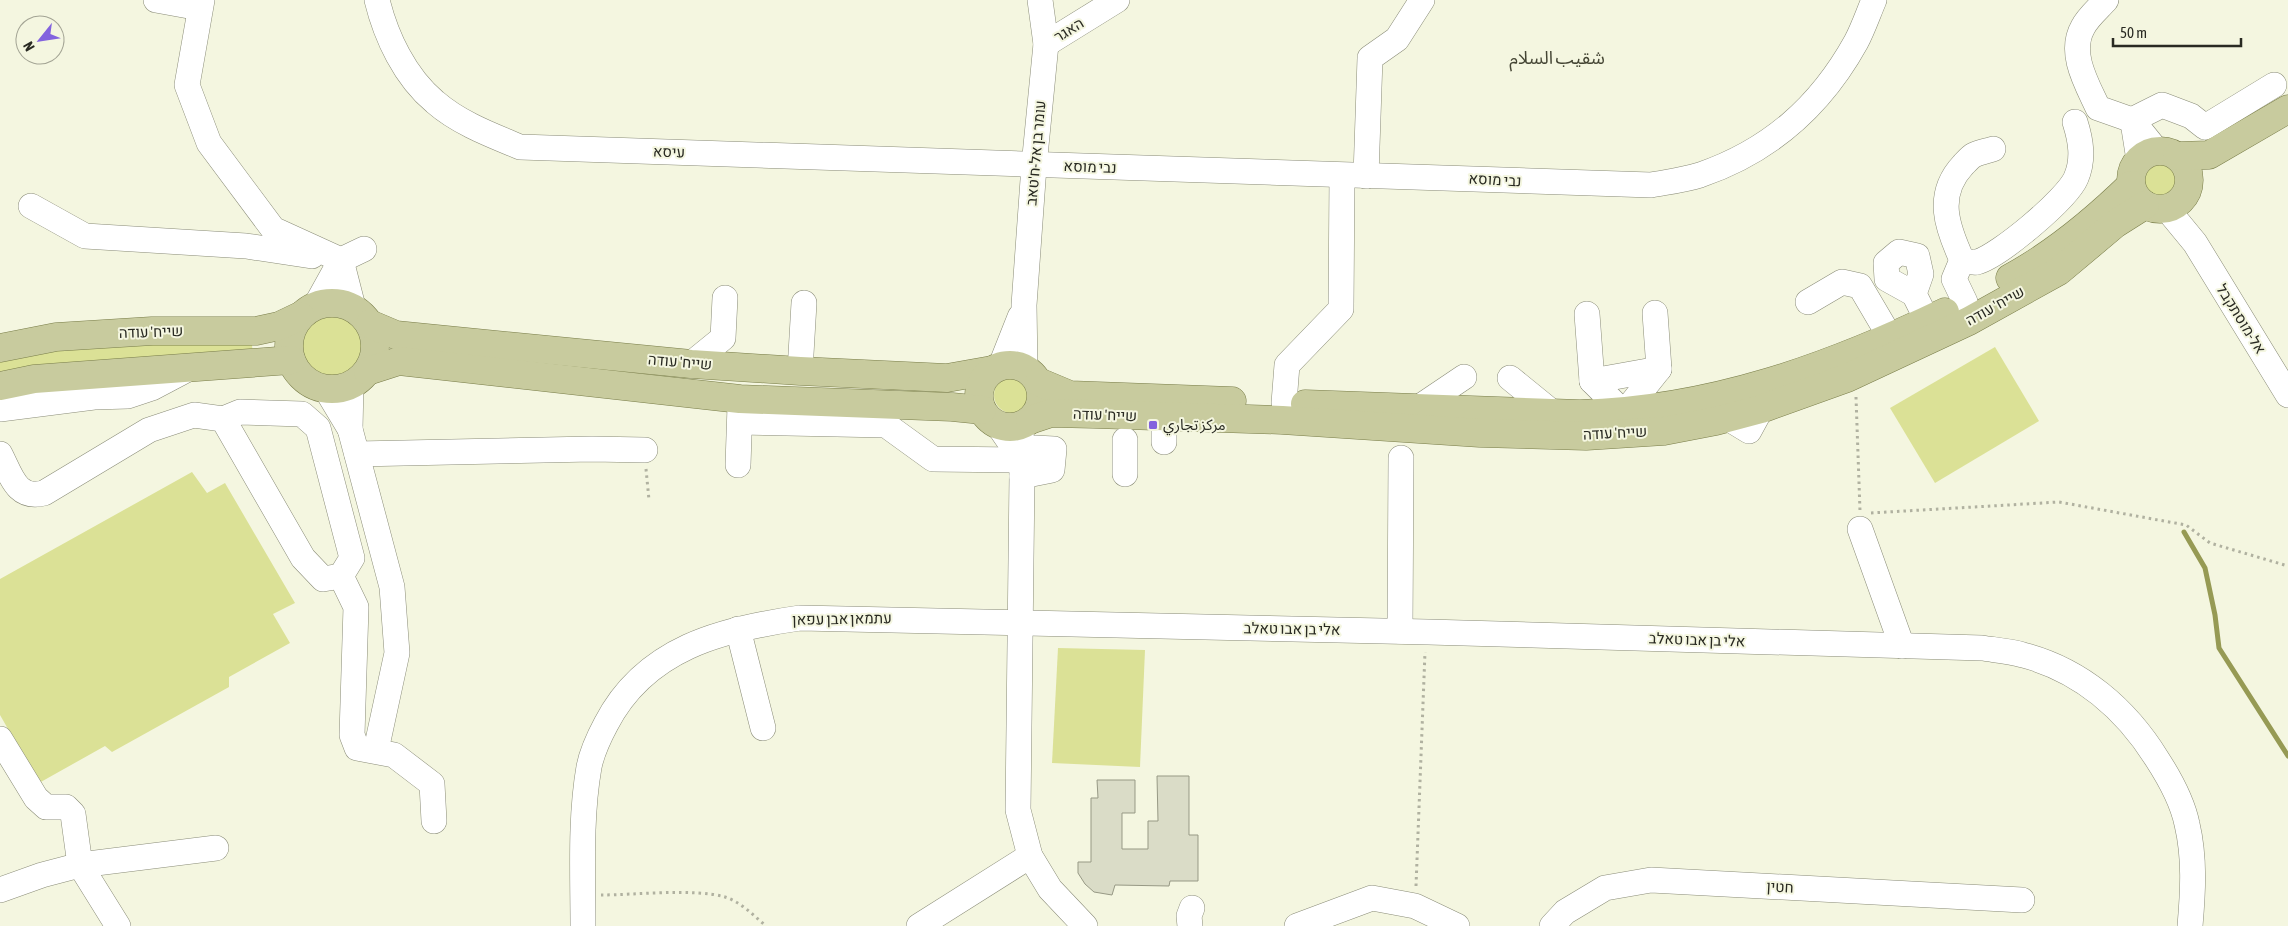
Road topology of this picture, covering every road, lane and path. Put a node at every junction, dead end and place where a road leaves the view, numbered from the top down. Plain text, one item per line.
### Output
1 (156, 0) edge
2 (377, 0) edge
3 (1040, 0) edge
4 (1117, 0) edge
5 (1422, 0) edge
6 (1874, 0) edge
7 (2106, 0) edge
8 (201, 4) edge
9 (1046, 44) junction
10 (2274, 85) dead end
11 (2288, 108) edge
12 (2132, 120) junction
13 (2075, 122) dead end
14 (2288, 128) edge
15 (1993, 149) dead end
16 (1034, 166) junction
17 (1342, 176) junction
18 (1366, 176) junction
19 (2161, 182) junction
20 (31, 206) dead end
21 (364, 249) dead end
22 (342, 260) junction
23 (1962, 260) junction
24 (1914, 294) dead end
25 (725, 298) dead end
26 (1808, 302) dead end
27 (1965, 302) junction
28 (804, 303) dead end
29 (308, 311) junction
30 (1655, 312) dead end
31 (1587, 314) dead end
32 (361, 316) junction
33 (1927, 320) junction
34 (1890, 337) junction
35 (0, 348) edge
36 (291, 360) junction
37 (691, 364) junction
38 (188, 368) junction
39 (1659, 369) junction
40 (800, 371) junction
41 (1014, 372) junction
42 (1464, 377) dead end
43 (1510, 378) dead end
44 (1847, 378) junction
45 (1592, 381) junction
46 (348, 382) junction
47 (0, 386) edge
48 (2288, 395) edge
49 (1284, 403) junction
50 (1418, 408) junction
51 (0, 410) edge
52 (740, 410) junction
53 (886, 412) junction
54 (1553, 413) junction
55 (1624, 413) junction
56 (222, 419) junction
57 (1008, 420) junction
58 (1125, 440) dead end
59 (645, 450) joint
60 (0, 454) edge
61 (357, 454) junction
62 (1401, 458) dead end
63 (1053, 459) dead end
64 (738, 465) dead end
65 (1022, 468) junction
66 (1125, 474) dead end
67 (649, 500) dead end
68 (1860, 521) junction
69 (2288, 566) edge
70 (340, 576) junction
71 (393, 595) junction
72 (356, 608) junction
73 (1020, 624) junction
74 (738, 628) junction
75 (1400, 631) junction
76 (1426, 632) junction
77 (1902, 646) junction
78 (763, 728) dead end
79 (0, 739) edge
80 (376, 750) junction
81 (434, 821) dead end
82 (216, 848) dead end
83 (1030, 856) junction
84 (80, 865) junction
85 (0, 890) edge
86 (583, 896) junction
87 (2022, 900) dead end
88 (1415, 906) junction
89 (107, 922) edge
90 (583, 926) edge
91 (766, 926) edge
92 (919, 926) edge
93 (1085, 926) edge
94 (1297, 926) edge
95 (1457, 926) edge
96 (1552, 926) edge
97 (2190, 926) edge

1 - 8 street
2 - 16 street, עיסא
3 - 9 street, עומר בן אל-ח'טאב
4 - 9 street, האגר
5 - 18 street
6 - 18 street, נבי מוסא
7 - 12 street
8 - 22 street
9 - 16 street, עומר בן אל-ח'טאב
10 - 12 street
11 - 19 main road
12 - 19 street, אל-מוסתקבל
13 - 23 street
14 - 19 main road, שייח' עודה
15 - 23 street
16 - 17 street, נבי מוסא
16 - 41 street, עומר בן אל-ח'טאב
17 - 18 street, נבי מוסא
17 - 49 street
19 - 27 main road, שייח' עודה
19 - 44 main road, שייח' עודה
19 - 48 street, אל-מוסתקבל
20 - 22 street
21 - 22 street
22 - 29 street
22 - 32 street
23 - 27 street
24 - 33 street
25 - 37 street
26 - 34 street
27 - 33 main road, שייח' עודה
28 - 40 street
29 - 32 main road
29 - 35 main road, שייח' עודה
29 - 36 main road
30 - 39 street
31 - 45 street
32 - 37 main road, שייח' עודה
32 - 46 main road
33 - 34 main road, שייח' עודה
34 - 55 main road, שייח' עודה
36 - 38 main road
36 - 46 main road
37 - 40 main road, שייח' עודה
38 - 47 main road
38 - 51 street
39 - 45 street
39 - 55 street
40 - 41 main road, שייח' עודה
41 - 49 main road, שייח' עודה
41 - 57 main road
41 - 57 main road
42 - 50 street
43 - 54 street
44 - 57 main road, שייח' עודה
44 - 68 path
45 - 55 street
46 - 52 main road, שייח' עודה
46 - 61 street
49 - 50 main road, שייח' עודה
50 - 54 main road, שייח' עודה
52 - 53 main road, שייח' עודה
52 - 64 street
53 - 57 main road, שייח' עודה
53 - 65 street
54 - 55 main road, שייח' עודה
56 - 60 street
56 - 70 street
56 - 70 street
57 - 65 street
58 - 66 street
59 - 61 street
59 - 67 path
61 - 71 street
62 - 75 street
63 - 65 street
65 - 73 street
68 - 69 path
68 - 77 street
70 - 72 street
71 - 72 street
71 - 80 street
72 - 80 street
73 - 74 street, עתמאן אבן עפאן
73 - 75 street, אלי בן אבו טאלב
73 - 83 street
74 - 78 street
74 - 86 street, עתמאן אבן עפאן
75 - 76 street, אלי בן אבו טאלב
76 - 77 street, אלי בן אבו טאלב
76 - 88 path
77 - 97 street, אלי בן אבו טאלב
79 - 84 street
80 - 81 street
82 - 84 street
83 - 92 street
83 - 93 street
84 - 85 street
84 - 89 street
86 - 90 street, עתמאן אבן עפאן
86 - 91 path
87 - 96 street, חטין
88 - 94 street
88 - 95 street

